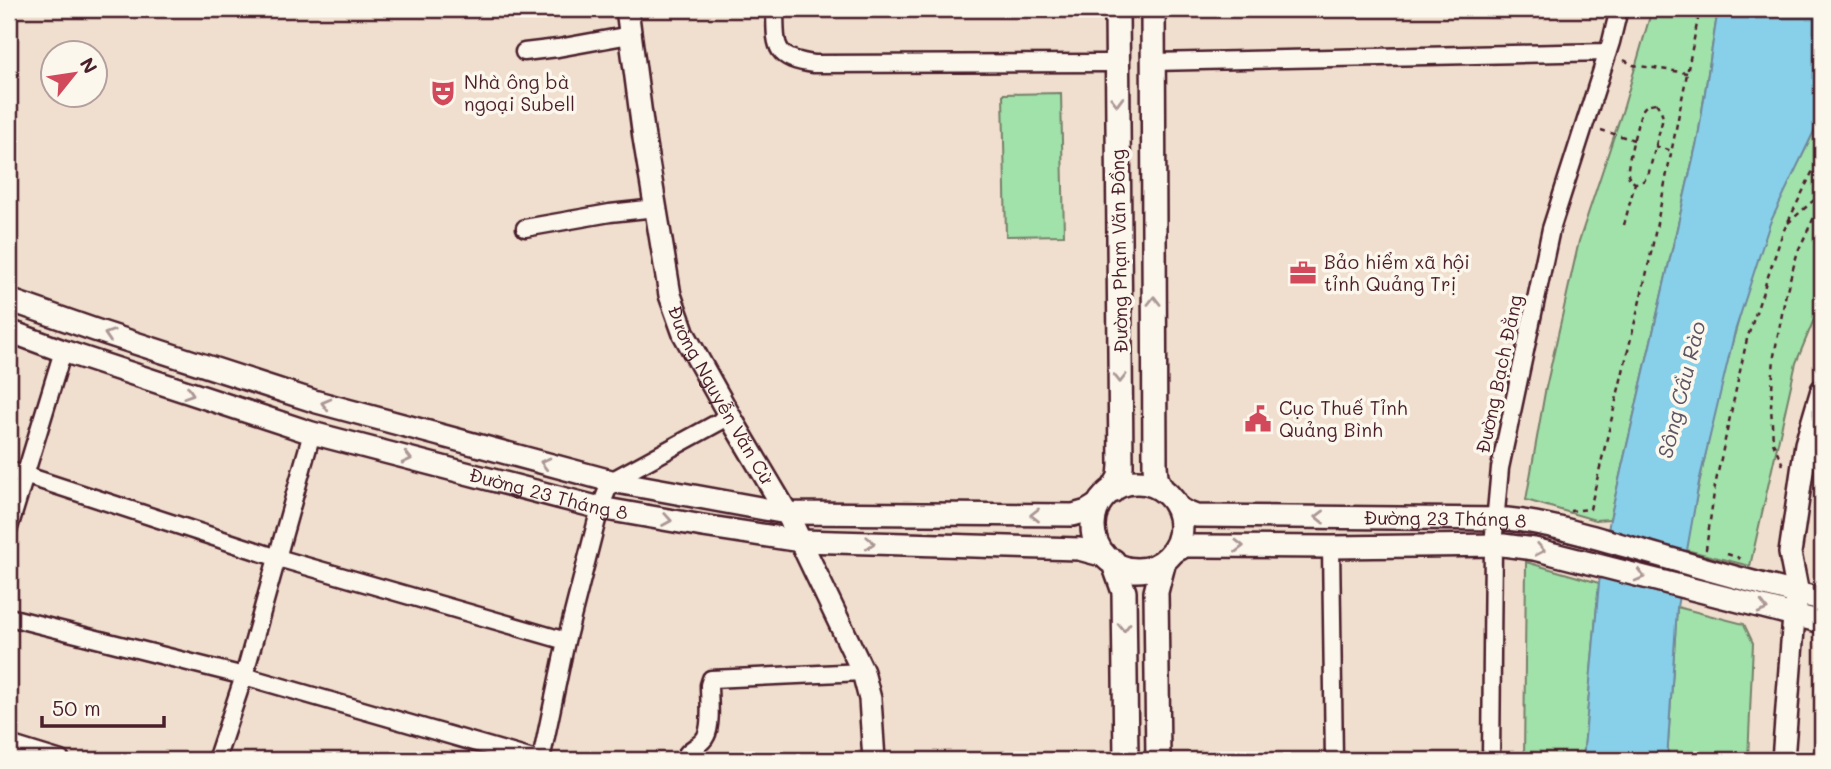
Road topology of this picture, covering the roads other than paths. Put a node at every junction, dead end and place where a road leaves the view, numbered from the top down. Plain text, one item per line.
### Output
1 (627, 9) edge
2 (775, 9) edge
3 (1116, 9) edge
4 (1153, 9) edge
5 (1619, 9) edge
6 (630, 35) junction
7 (524, 52) dead end
8 (1608, 52) junction
9 (1153, 62) junction
10 (1116, 63) junction
11 (656, 208) junction
12 (525, 228) dead end
13 (9, 300) edge
14 (9, 331) edge
15 (63, 351) junction
16 (1822, 390) edge
17 (730, 416) junction
18 (312, 433) junction
19 (16, 473) edge
20 (611, 481) junction
21 (1106, 497) junction
22 (1169, 497) junction
23 (600, 508) junction
24 (788, 513) junction
25 (1495, 519) junction
26 (9, 528) edge
27 (801, 541) junction
28 (1493, 545) junction
29 (1331, 547) junction
30 (1168, 557) junction
31 (278, 558) junction
32 (1109, 558) junction
33 (1798, 594) junction
34 (1822, 599) edge
35 (1794, 615) junction
36 (9, 617) edge
37 (1822, 622) edge
38 (566, 641) junction
39 (863, 672) junction
40 (244, 676) junction
41 (9, 744) edge
42 (61, 760) edge
43 (216, 760) edge
44 (539, 760) edge
45 (684, 760) edge
46 (874, 760) edge
47 (1126, 760) edge
48 (1158, 760) edge
49 (1334, 760) edge
50 (1491, 760) edge
51 (1783, 760) edge

1 - 6 street, Đường Nguyễn Văn Cừ
2 - 10 street
3 - 10 main road, Đường Phạm Văn Đồng
4 - 9 main road, Đường Phạm Văn Đồng
5 - 8 street, Đường Bạch Đằng
6 - 7 street
6 - 11 street, Đường Nguyễn Văn Cừ
8 - 9 street
8 - 25 street, Đường Bạch Đằng
9 - 10 main road
22 -> 9 main road, Đường Phạm Văn Đồng
10 -> 21 main road, Đường Phạm Văn Đồng
11 - 12 street
11 - 17 street, Đường Nguyễn Văn Cừ
20 -> 13 street, Đường 23 Tháng 8
14 - 15 street, Đường 23 Tháng 8
15 -> 18 street, Đường 23 Tháng 8
15 - 19 street
16 - 33 street
17 - 20 street
17 - 24 street, Đường Nguyễn Văn Cừ
18 -> 23 street, Đường 23 Tháng 8
18 - 31 street
19 - 26 street
19 - 31 street
20 - 23 street
20 - 24 street, Đường 23 Tháng 8
21 - 22 main road
21 -> 24 street, Đường 23 Tháng 8
21 - 32 main road
25 -> 22 street, Đường 23 Tháng 8
22 - 30 main road
23 -> 27 street, Đường 23 Tháng 8
23 - 38 street
24 - 27 street, Đường Nguyễn Văn Cừ
25 - 28 street, Đường Bạch Đằng
25 - 33 street, Đường 23 Tháng 8
27 -> 32 street, Đường 23 Tháng 8
27 - 39 street, Đường Nguyễn Văn Cừ
28 - 29 street, Đường 23 Tháng 8
28 -> 35 street, Đường 23 Tháng 8
28 - 50 street, Đường Bạch Đằng
30 -> 29 street, Đường 23 Tháng 8
29 - 49 street
30 - 32 main road
30 - 48 main road
31 - 38 street
31 - 40 street
32 -> 47 main road
33 - 34 street, Đường 23 Tháng 8
33 - 35 street
35 - 37 street, Đường 23 Tháng 8
35 - 51 street
36 - 40 street
38 - 44 street
39 - 45 street
39 - 46 street, Đường Nguyễn Văn Cừ
40 - 43 street
40 - 44 street
41 - 42 street

